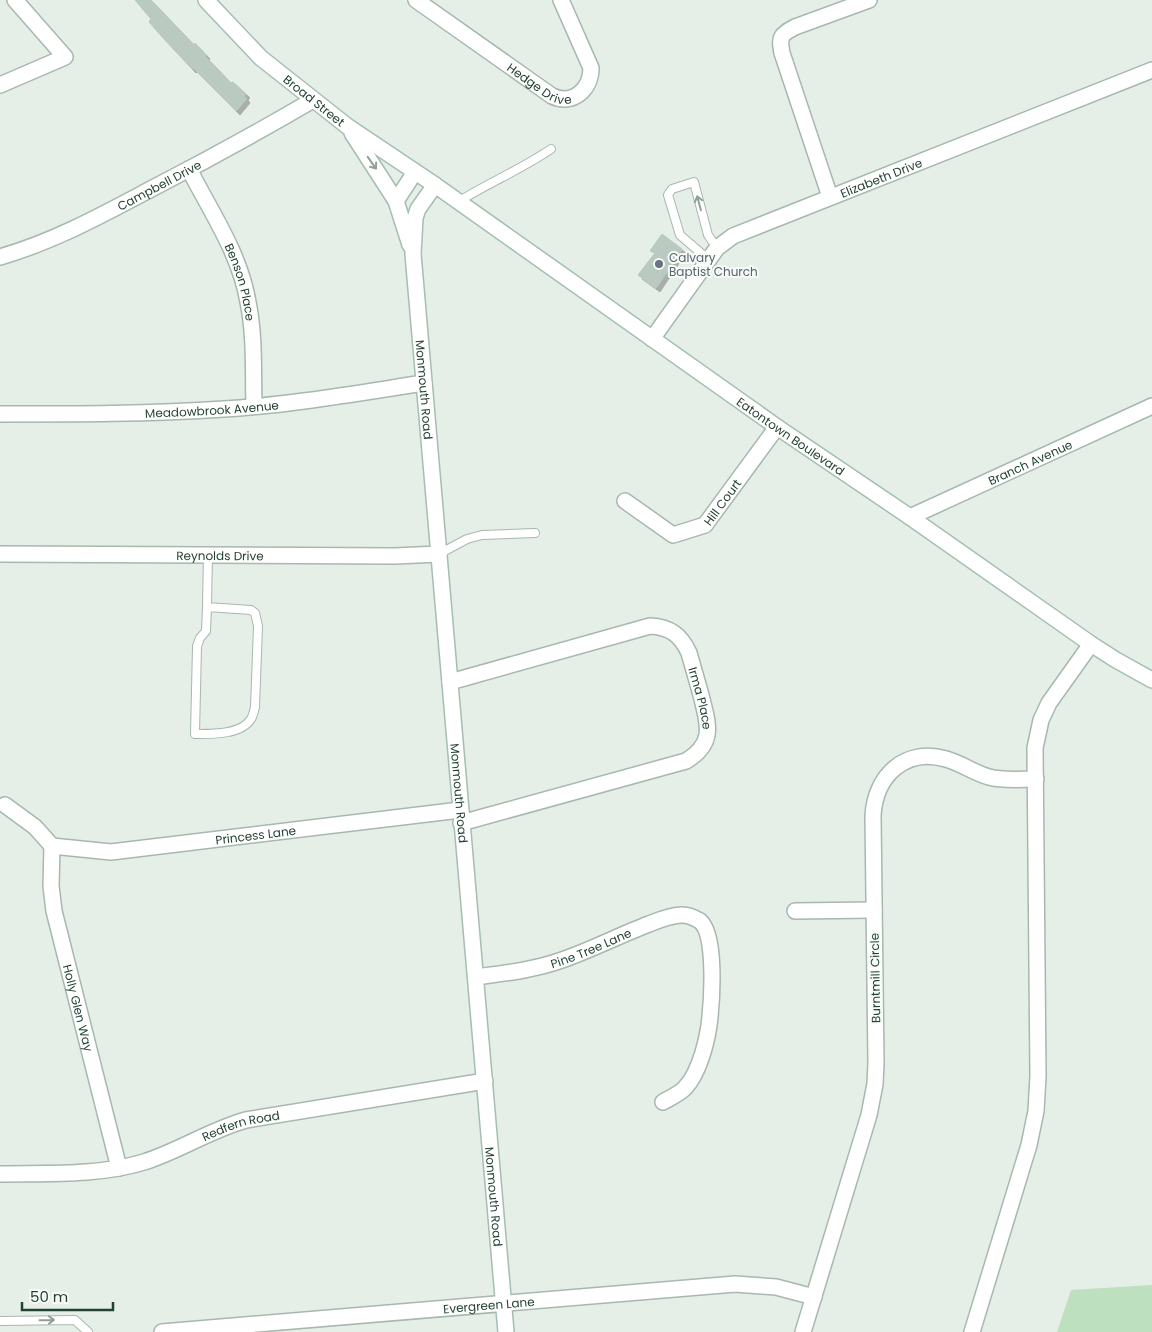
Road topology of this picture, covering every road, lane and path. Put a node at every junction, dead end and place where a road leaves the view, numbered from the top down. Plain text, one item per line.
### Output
1 (15, 0) edge
2 (206, 0) edge
3 (416, 0) edge
4 (561, 0) edge
5 (869, 0) edge
6 (1152, 70) edge
7 (0, 86) edge
8 (313, 100) junction
9 (346, 126) junction
10 (551, 149) dead end
11 (189, 169) junction
12 (415, 172) junction
13 (435, 185) junction
14 (830, 197) junction
15 (396, 201) junction
16 (458, 202) junction
17 (413, 254) junction
18 (713, 254) junction
19 (0, 257) edge
20 (652, 339) junction
21 (424, 383) junction
22 (254, 406) junction
23 (1152, 406) edge
24 (0, 414) edge
25 (777, 427) junction
26 (625, 501) dead end
27 (910, 517) junction
28 (535, 533) dead end
29 (0, 554) edge
30 (439, 554) junction
31 (208, 555) junction
32 (207, 607) junction
33 (1091, 644) junction
34 (1152, 680) edge
35 (450, 682) junction
36 (1036, 779) junction
37 (5, 805) dead end
38 (461, 817) junction
39 (52, 846) junction
40 (874, 910) junction
41 (795, 911) dead end
42 (476, 977) junction
43 (485, 1081) junction
44 (663, 1102) dead end
45 (119, 1168) junction
46 (0, 1174) edge
47 (814, 1297) junction
48 (503, 1304) junction
49 (0, 1321) edge
50 (88, 1332) edge
51 (162, 1332) edge
52 (506, 1332) edge
53 (803, 1332) edge
54 (972, 1332) edge

1 - 7 street
2 - 8 street, Broad Street
3 - 4 street, Hedge Drive
5 - 14 street
6 - 14 street, Elizabeth Drive
8 - 9 street, Broad Street
8 - 11 street, Campbell Drive
9 - 12 street, Broad Street
9 -> 15 street, Monmouth Road
10 - 16 lane
11 - 19 street, Campbell Drive
11 - 22 street, Benson Place
12 - 13 street, Broad Street
12 - 15 street
13 - 16 street, Eatontown Boulevard
13 - 17 street, Monmouth Road
14 - 18 street, Elizabeth Drive
15 - 17 street, Monmouth Road
16 - 20 street, Eatontown Boulevard
17 - 21 street, Monmouth Road
18 -> 18 lane
18 - 20 street, Elizabeth Drive
20 - 25 street, Eatontown Boulevard
21 - 22 street, Meadowbrook Avenue
21 - 30 street, Monmouth Road
22 - 24 street, Meadowbrook Avenue
23 - 27 street, Branch Avenue
25 - 26 street, Hill Court
25 - 27 street, Eatontown Boulevard
27 - 33 street, Eatontown Boulevard
28 - 30 lane
29 - 31 street, Reynolds Drive
30 - 31 street, Reynolds Drive
30 - 35 street, Monmouth Road
31 - 32 lane
32 - 32 lane
33 - 34 street, Eatontown Boulevard
33 - 36 street
35 - 38 street, Monmouth Road
35 - 38 street, Irma Place
36 - 40 street, Burntmill Circle
36 - 54 street
37 - 39 street
38 - 39 street, Princess Lane
38 - 42 street, Monmouth Road
39 - 45 street, Holly Glen Way
40 - 41 street
40 - 47 street, Burntmill Circle
42 - 43 street, Monmouth Road
42 - 44 street, Pine Tree Lane
43 - 45 street, Redfern Road
43 - 48 street, Monmouth Road
45 - 46 street, Redfern Road
47 - 48 street, Evergreen Lane
47 - 53 street, Burntmill Circle
48 - 51 street, Evergreen Lane
48 - 52 street, Monmouth Road
49 -> 50 lane

